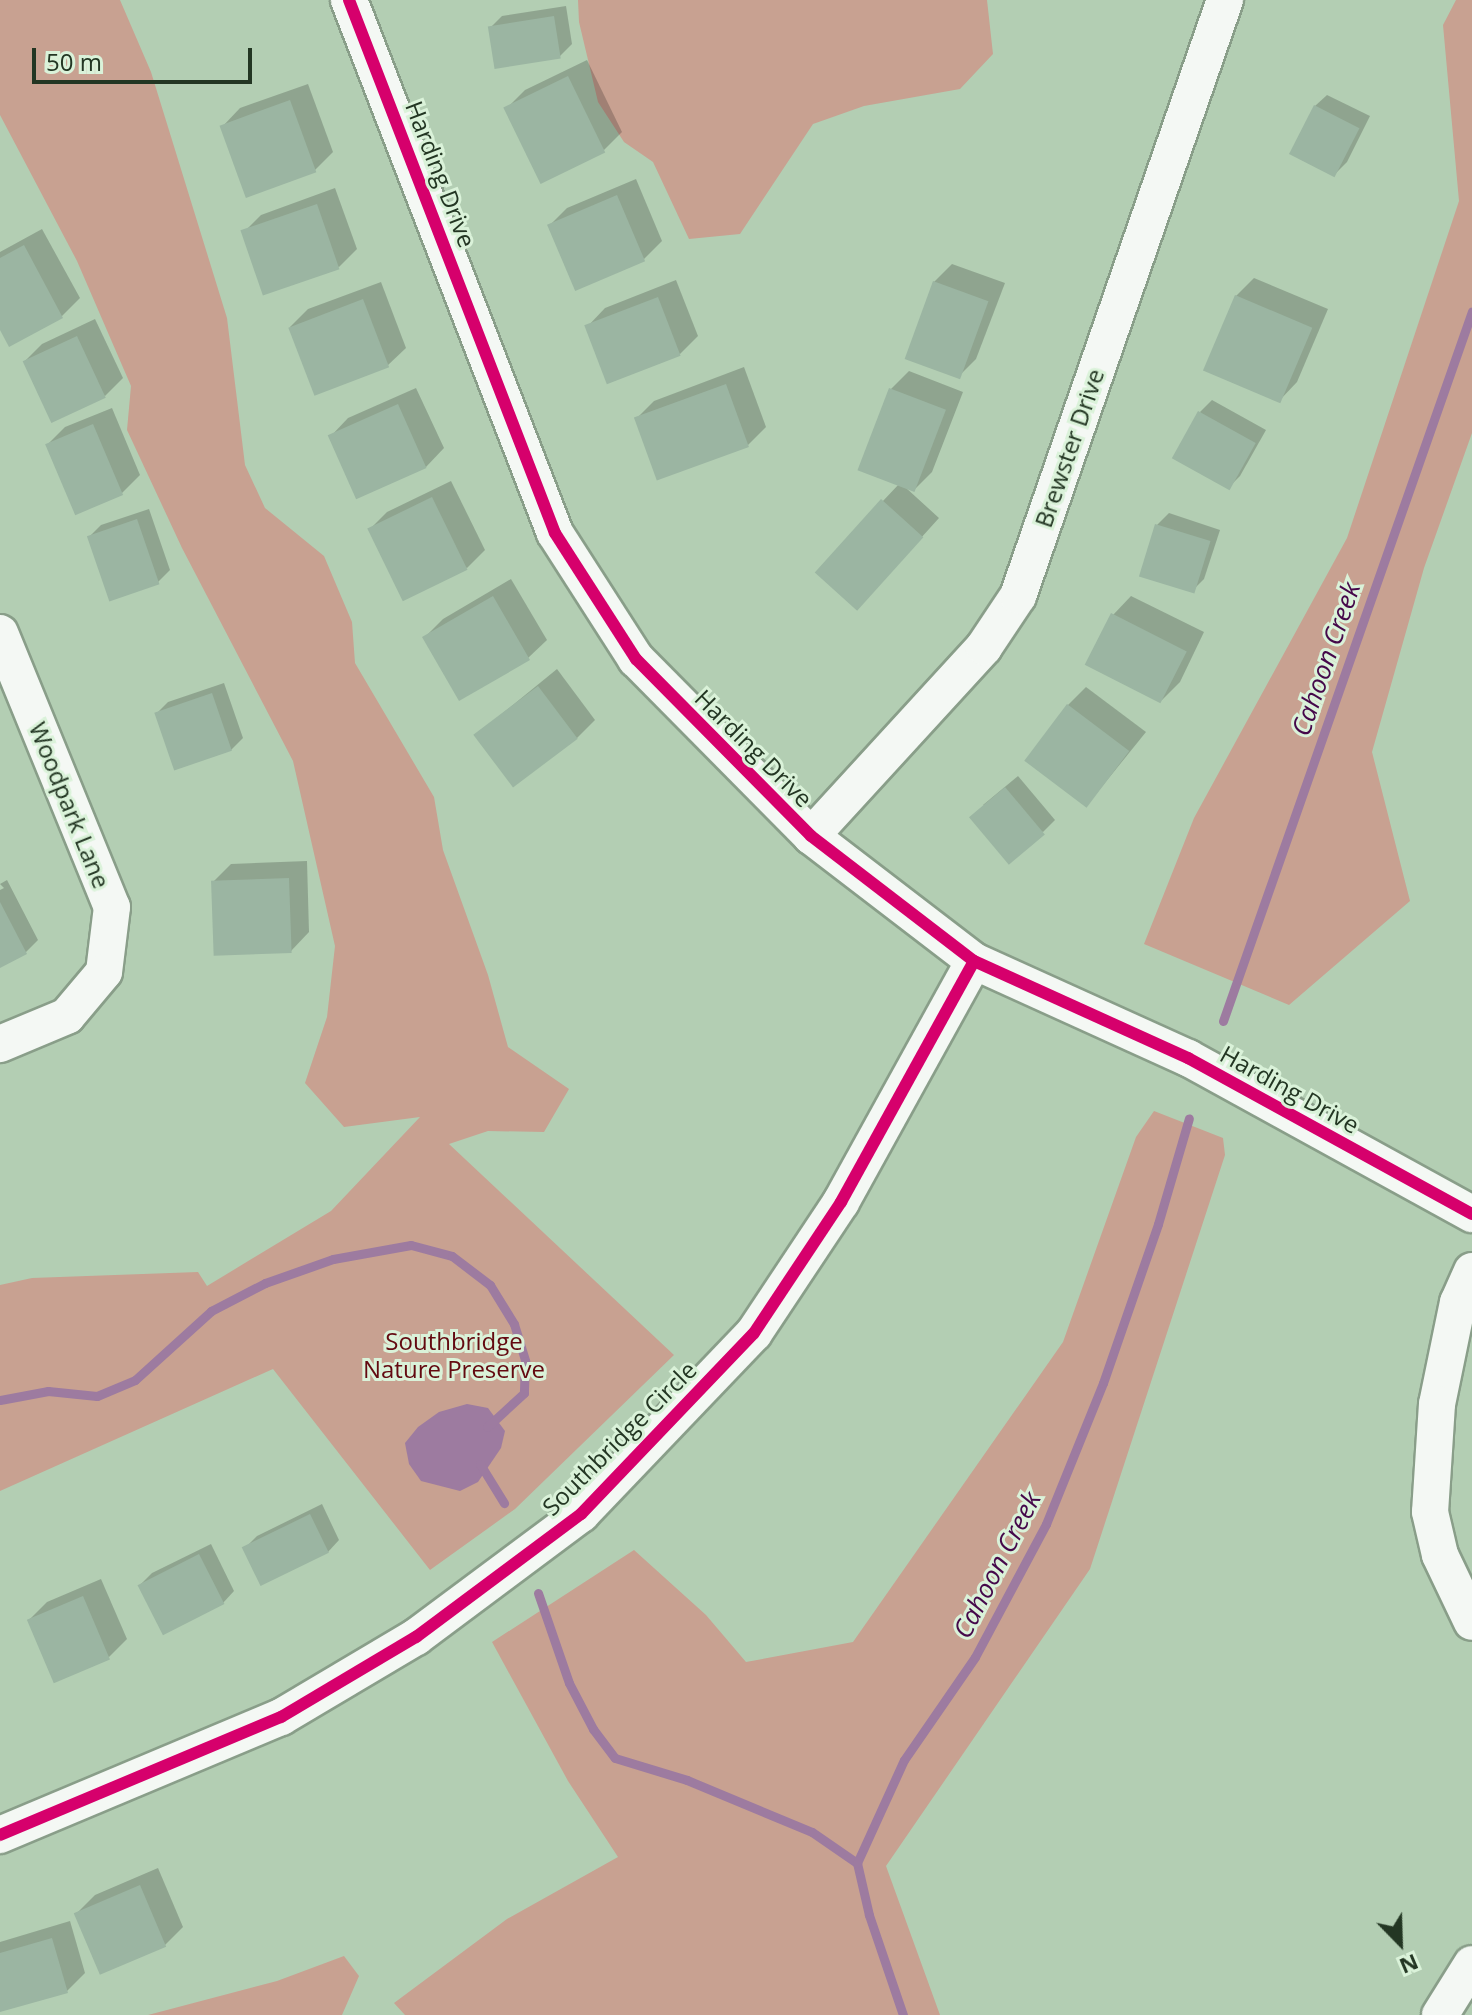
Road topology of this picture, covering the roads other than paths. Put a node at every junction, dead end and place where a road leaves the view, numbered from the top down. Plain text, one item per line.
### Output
1 (349, 0) edge
2 (1225, 0) edge
3 (0, 633) edge
4 (811, 836) junction
5 (974, 961) junction
6 (0, 1044) edge
7 (1472, 1214) edge
8 (1465, 1286) edge
9 (1472, 1622) edge
10 (0, 1835) edge
11 (1472, 1964) edge
12 (1440, 2015) edge

1 - 4 street, Harding Drive
2 - 4 street, Brewster Drive
3 - 6 street, Woodpark Lane
4 - 5 street, Harding Drive
5 - 7 street, Harding Drive
5 - 10 street, Southbridge Circle
8 - 9 street
11 - 12 street

